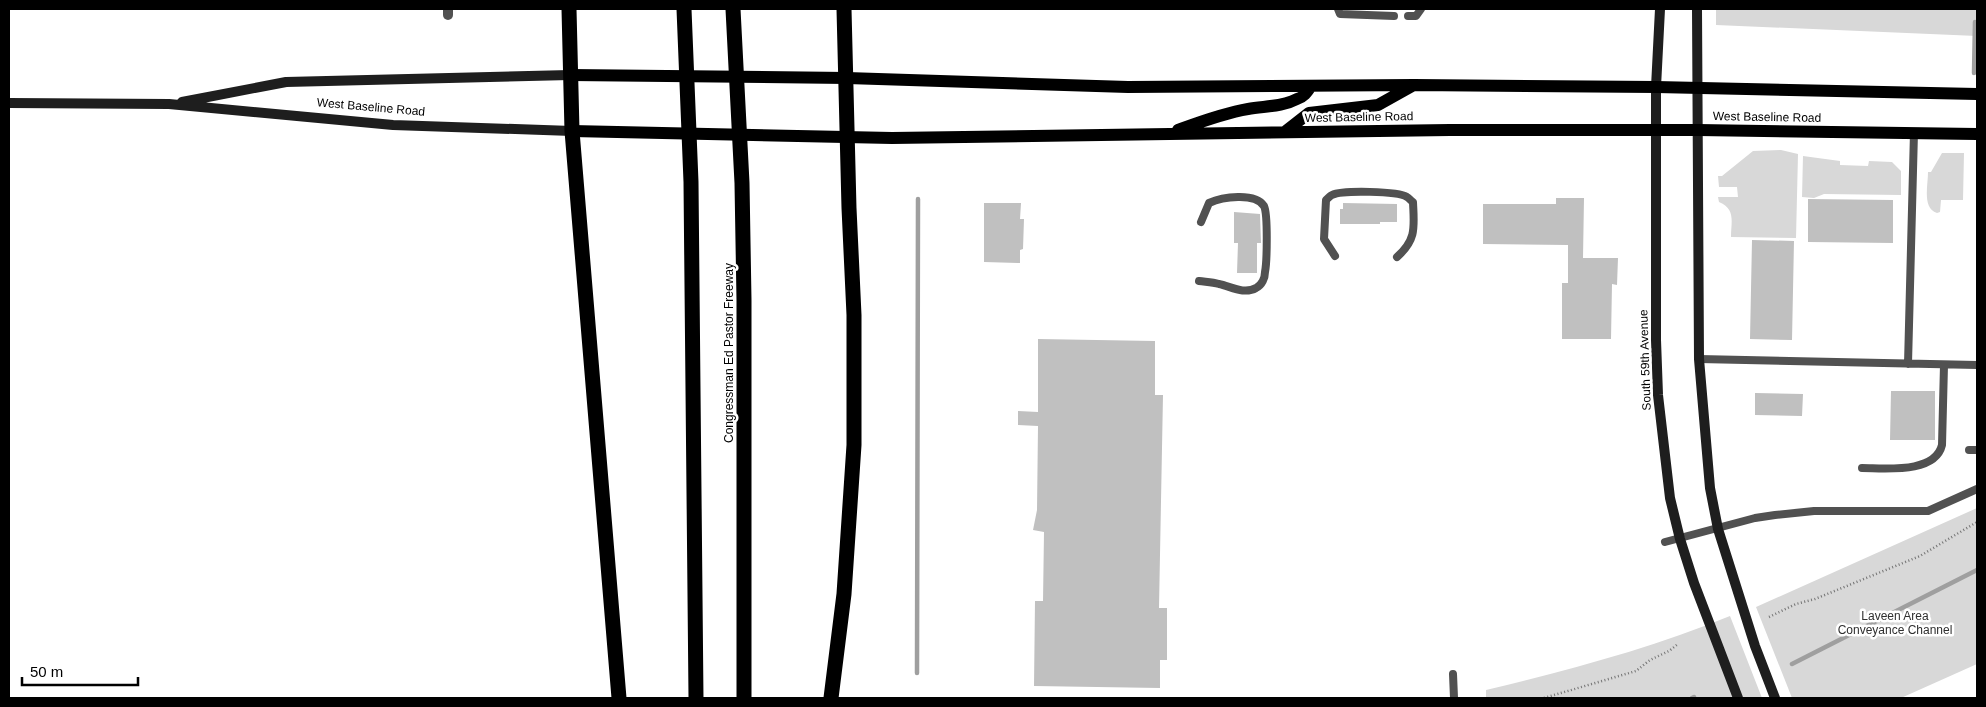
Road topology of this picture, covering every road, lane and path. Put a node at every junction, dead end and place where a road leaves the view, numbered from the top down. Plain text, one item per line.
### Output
1 (569, 9) edge
2 (684, 9) edge
3 (733, 9) edge
4 (844, 9) edge
5 (1338, 9) edge
6 (1421, 9) edge
7 (1660, 9) edge
8 (1697, 9) edge
9 (1394, 16) dead end
10 (1408, 16) dead end
11 (570, 75) junction
12 (847, 78) junction
13 (1414, 85) junction
14 (1311, 86) junction
15 (1656, 87) junction
16 (1697, 88) junction
17 (1977, 94) edge
18 (9, 103) edge
19 (169, 104) junction
20 (1656, 130) junction
21 (1698, 130) junction
22 (572, 131) junction
23 (1286, 131) junction
24 (1914, 132) junction
25 (1166, 134) junction
26 (1977, 134) edge
27 (848, 138) junction
28 (1201, 222) dead end
29 (1335, 256) dead end
30 (1397, 257) dead end
31 (1199, 281) dead end
32 (1699, 359) junction
33 (1908, 364) junction
34 (1944, 365) junction
35 (1977, 365) edge
36 (1862, 468) dead end
37 (1977, 489) edge
38 (1977, 522) edge
39 (1718, 529) junction
40 (1680, 539) junction
41 (1665, 542) dead end
42 (1769, 617) dead end
43 (1678, 644) dead end
44 (1453, 674) dead end
45 (619, 698) edge
46 (696, 698) edge
47 (744, 698) edge
48 (831, 698) edge
49 (1454, 698) edge
50 (1544, 698) edge
51 (1738, 698) edge
52 (1775, 698) edge

1 - 11 highway
2 - 46 highway
3 - 47 highway, Congressman Ed Pastor Freeway
4 - 12 highway
5 - 9 lane
6 - 10 lane
7 - 15 main road, South 59th Avenue
8 - 16 main road
11 - 12 main road
11 - 19 main road, West Baseline Road
11 - 22 highway
12 - 14 main road
12 - 27 highway
13 - 14 main road
13 - 15 main road
13 - 23 main road
14 - 25 main road
15 - 16 main road
15 - 20 main road, South 59th Avenue
16 - 17 main road
16 - 21 main road
18 - 19 main road, West Baseline Road
19 - 22 main road, West Baseline Road
20 - 21 main road, West Baseline Road
20 - 23 main road, West Baseline Road
20 - 40 main road, South 59th Avenue
21 - 24 main road, West Baseline Road
21 - 32 main road
22 - 27 main road, West Baseline Road
22 - 45 highway
23 - 25 main road, West Baseline Road
24 - 26 main road, West Baseline Road
24 - 33 lane
25 - 27 main road, West Baseline Road
27 - 48 highway
28 - 31 lane
29 - 30 lane
32 - 33 lane
32 - 39 main road
33 - 34 lane
34 - 35 lane
34 - 36 lane
37 - 39 lane
38 - 42 path
39 - 40 lane
39 - 52 main road
40 - 41 lane
40 - 51 main road, South 59th Avenue
43 - 50 path
44 - 49 lane

